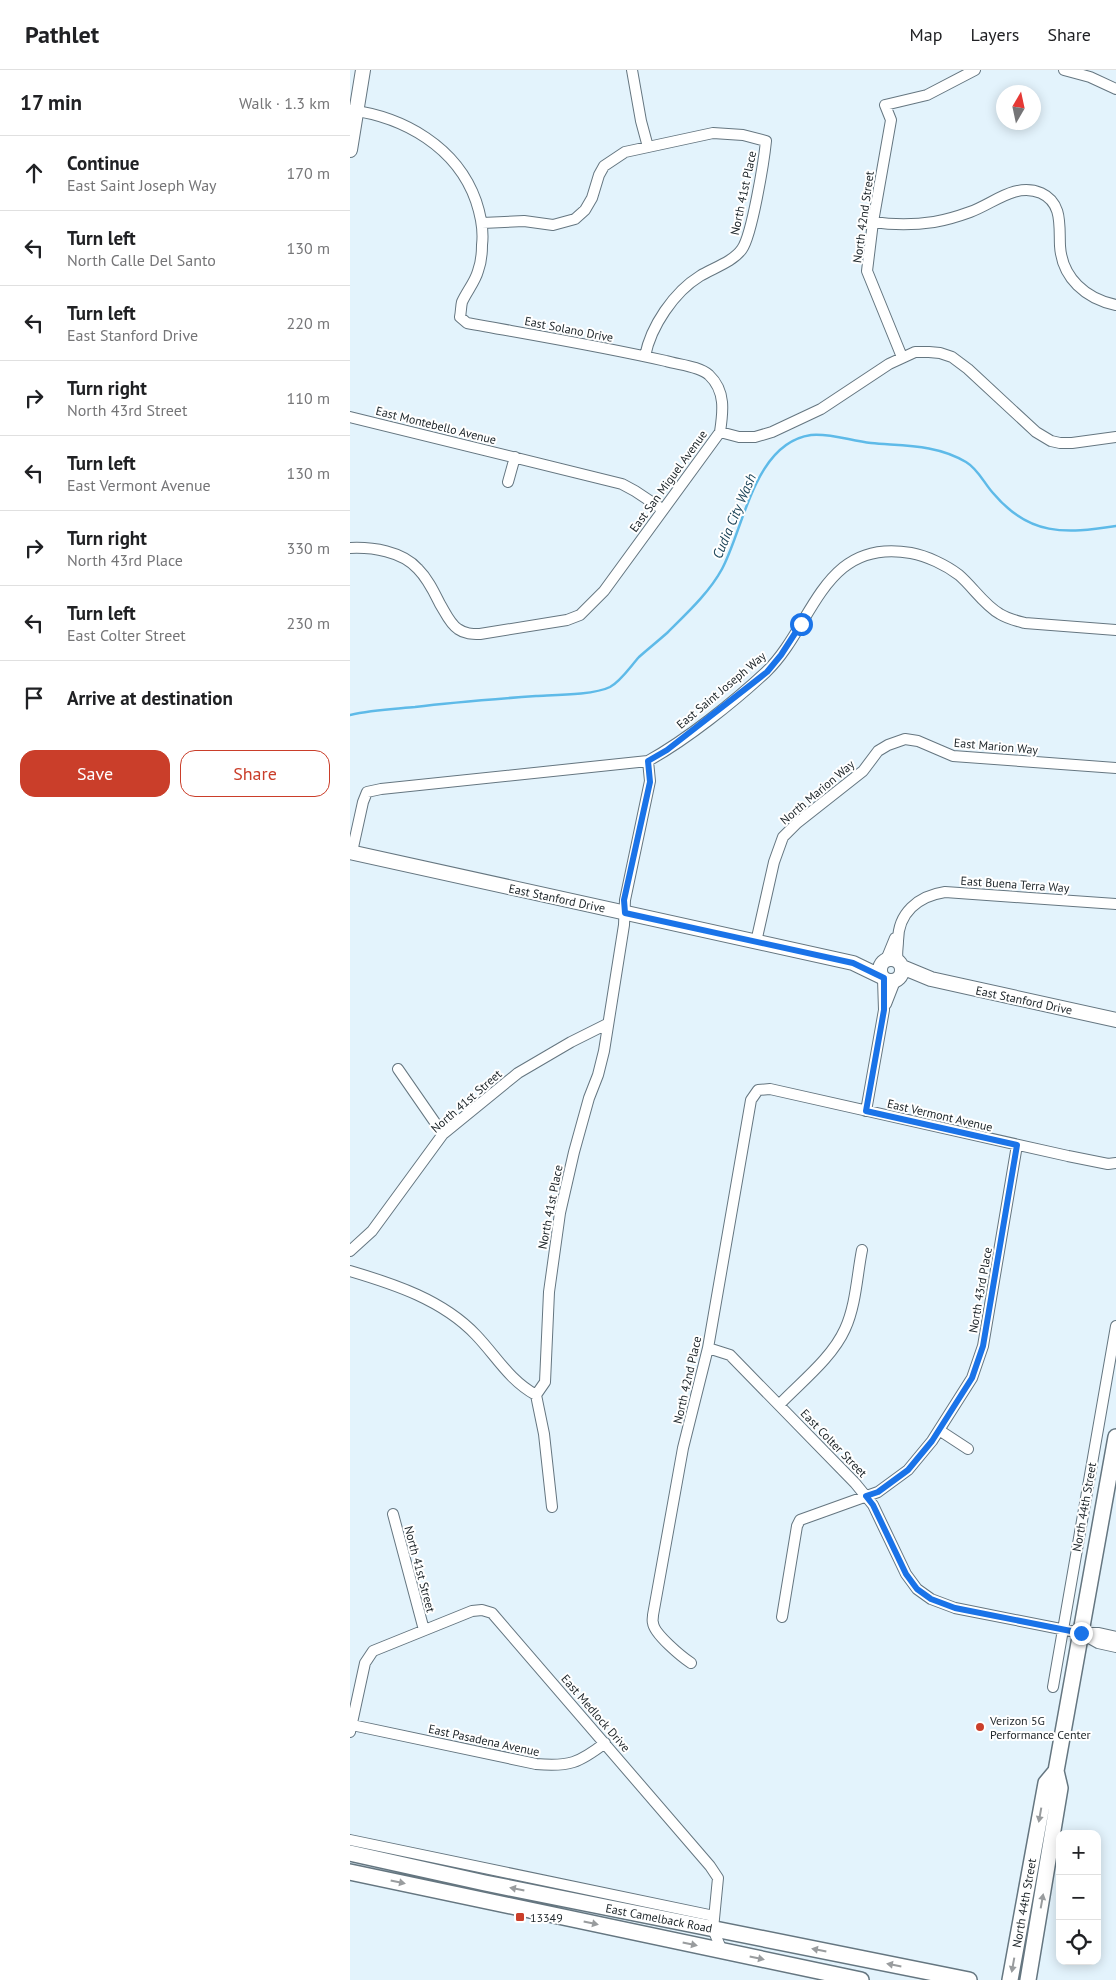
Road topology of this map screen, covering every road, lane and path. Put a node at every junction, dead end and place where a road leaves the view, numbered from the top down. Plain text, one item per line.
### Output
1 (363, 70) edge
2 (632, 70) edge
3 (975, 70) edge
4 (1064, 70) edge
5 (1116, 89) edge
6 (353, 111) edge
7 (648, 147) junction
8 (350, 150) edge
9 (873, 222) junction
10 (482, 223) junction
11 (1116, 304) edge
12 (645, 356) junction
13 (902, 357) junction
14 (350, 417) edge
15 (720, 432) junction
16 (1116, 436) edge
17 (515, 457) junction
18 (508, 482) dead end
19 (662, 509) junction
20 (350, 548) edge
21 (1116, 630) edge
22 (878, 751) joint
23 (648, 761) junction
24 (1116, 768) edge
25 (351, 852) edge
26 (1116, 904) edge
27 (625, 913) junction
28 (756, 942) junction
29 (891, 971) junction
30 (1116, 1020) edge
31 (607, 1024) junction
32 (398, 1069) dead end
33 (758, 1090) joint
34 (866, 1111) junction
35 (443, 1134) junction
36 (1017, 1145) junction
37 (1116, 1163) edge
38 (350, 1250) edge
39 (862, 1250) dead end
40 (350, 1271) edge
41 (1116, 1326) edge
42 (708, 1348) junction
43 (536, 1395) junction
44 (779, 1405) junction
45 (939, 1430) junction
46 (1116, 1437) edge
47 (968, 1449) dead end
48 (866, 1496) junction
49 (552, 1507) dead end
50 (393, 1514) dead end
51 (782, 1617) dead end
52 (424, 1630) junction
53 (1062, 1630) junction
54 (1081, 1633) junction
55 (1116, 1637) edge
56 (1116, 1647) edge
57 (690, 1663) dead end
58 (1052, 1687) dead end
59 (351, 1729) edge
60 (605, 1742) junction
61 (1056, 1771) junction
62 (350, 1840) edge
63 (350, 1853) edge
64 (350, 1872) edge
65 (713, 1922) junction
66 (722, 1951) junction
67 (863, 1959) junction
68 (860, 1980) edge
69 (969, 1980) edge
70 (1010, 1980) edge
71 (1028, 1980) edge

1 - 6 street
2 - 7 street
3 - 9 street, North 42nd Street
4 - 5 street
6 - 8 street
6 - 10 street
7 - 10 street
7 - 12 street, North 41st Place
9 - 11 street
9 - 13 street, North 42nd Street
10 - 12 street, East Solano Drive
12 - 15 street, East Solano Drive
13 - 15 street, East San Miguel Avenue
13 - 16 street, East San Miguel Avenue
14 - 17 street, East Montebello Avenue
15 - 19 street, East San Miguel Avenue
17 - 18 street
17 - 19 street, East Montebello Avenue
19 - 20 street, East San Miguel Avenue
21 - 23 street, East Saint Joseph Way
22 - 24 street, East Marion Way
22 - 28 street, North Marion Way
23 - 25 street, East Saint Joseph Way
23 - 27 street, North 41st Place
25 - 27 street, East Stanford Drive
26 - 29 street, East Buena Terra Way
27 - 28 street, East Stanford Drive
27 - 31 street, North 41st Place
28 - 29 street, East Stanford Drive
29 - 30 street, East Stanford Drive
29 - 34 street
31 - 35 street, North 41st Street
31 - 43 street, North 41st Place
32 - 35 street
33 - 34 street, East Vermont Avenue
33 - 42 street, North 42nd Place
34 - 36 street, East Vermont Avenue
35 - 38 street, North 41st Street
36 - 37 street, East Vermont Avenue
36 - 45 street, North 43rd Place
39 - 44 street
40 - 43 street
41 - 53 street, North 44th Street
42 - 44 street, East Colter Street
42 - 57 street, North 42nd Place
43 - 49 street
44 - 48 street, East Colter Street
45 - 47 street
45 - 48 street, North 43rd Place
46 - 54 main road, North 44th Street
48 - 51 street, North 43rd Place
48 - 53 street, East Colter Street
50 - 52 street, North 41st Street
52 - 59 street, East Medlock Drive
52 - 60 street, East Medlock Drive
53 - 54 street, East Colter Street
53 - 58 street, North 44th Street
54 - 55 street, East Colter Street
54 - 56 street, East Colter Street
54 - 61 main road, North 44th Street
59 - 60 street, East Pasadena Avenue
60 - 65 street, East Medlock Drive
61 -> 70 main road, North 44th Street
71 -> 61 main road, North 44th Street
62 - 65 street, East Camelback Road
65 -> 63 main road, East Camelback Road
64 -> 66 main road, East Camelback Road
65 - 66 street, East Medlock Drive
67 -> 65 main road, East Camelback Road
66 -> 68 main road, East Camelback Road
67 - 68 main road
69 -> 67 main road, East Camelback Road

